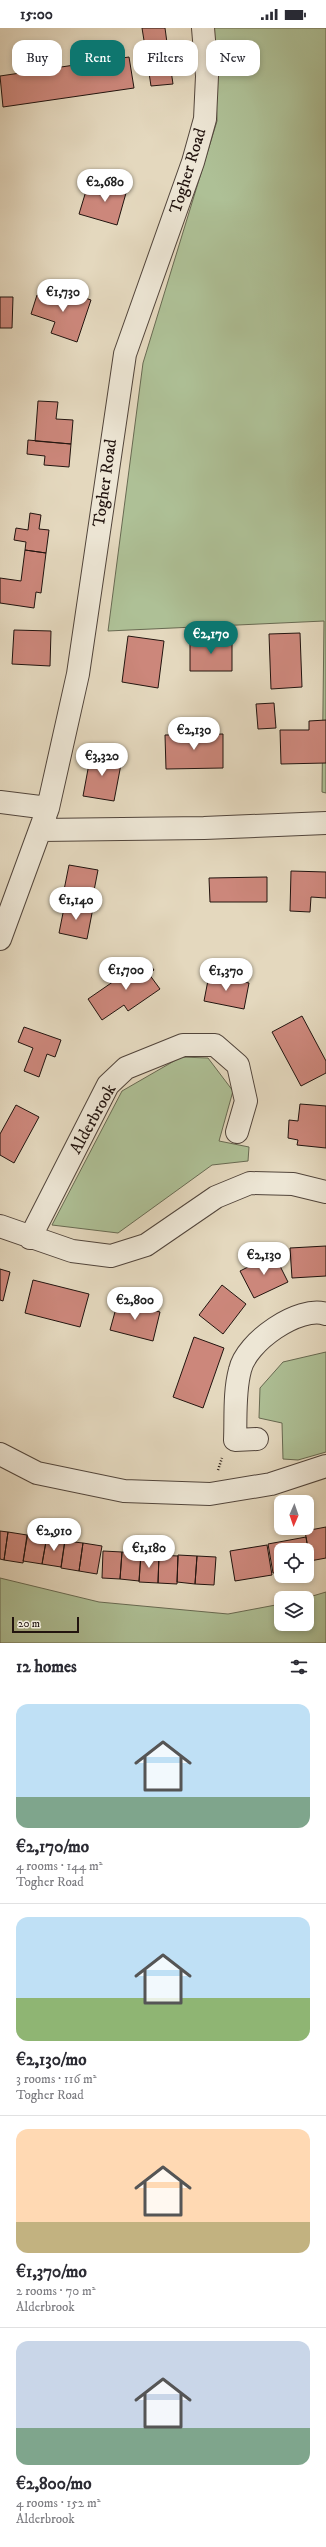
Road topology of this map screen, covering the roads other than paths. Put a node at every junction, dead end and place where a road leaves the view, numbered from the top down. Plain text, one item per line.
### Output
1 (203, 28) edge
2 (0, 802) edge
3 (48, 808) junction
4 (326, 823) edge
5 (41, 830) junction
6 (0, 939) edge
7 (236, 1132) dead end
8 (326, 1192) edge
9 (0, 1226) edge
10 (30, 1238) junction
11 (326, 1314) edge
12 (257, 1439) dead end
13 (0, 1454) edge
14 (326, 1466) edge

1 - 3 street, Togher Road
2 - 3 street
3 - 5 street, Togher Road
4 - 5 street
5 - 6 street, Togher Road
7 - 10 street, Alderbrook
8 - 10 street
9 - 10 street
11 - 12 street
13 - 14 street

